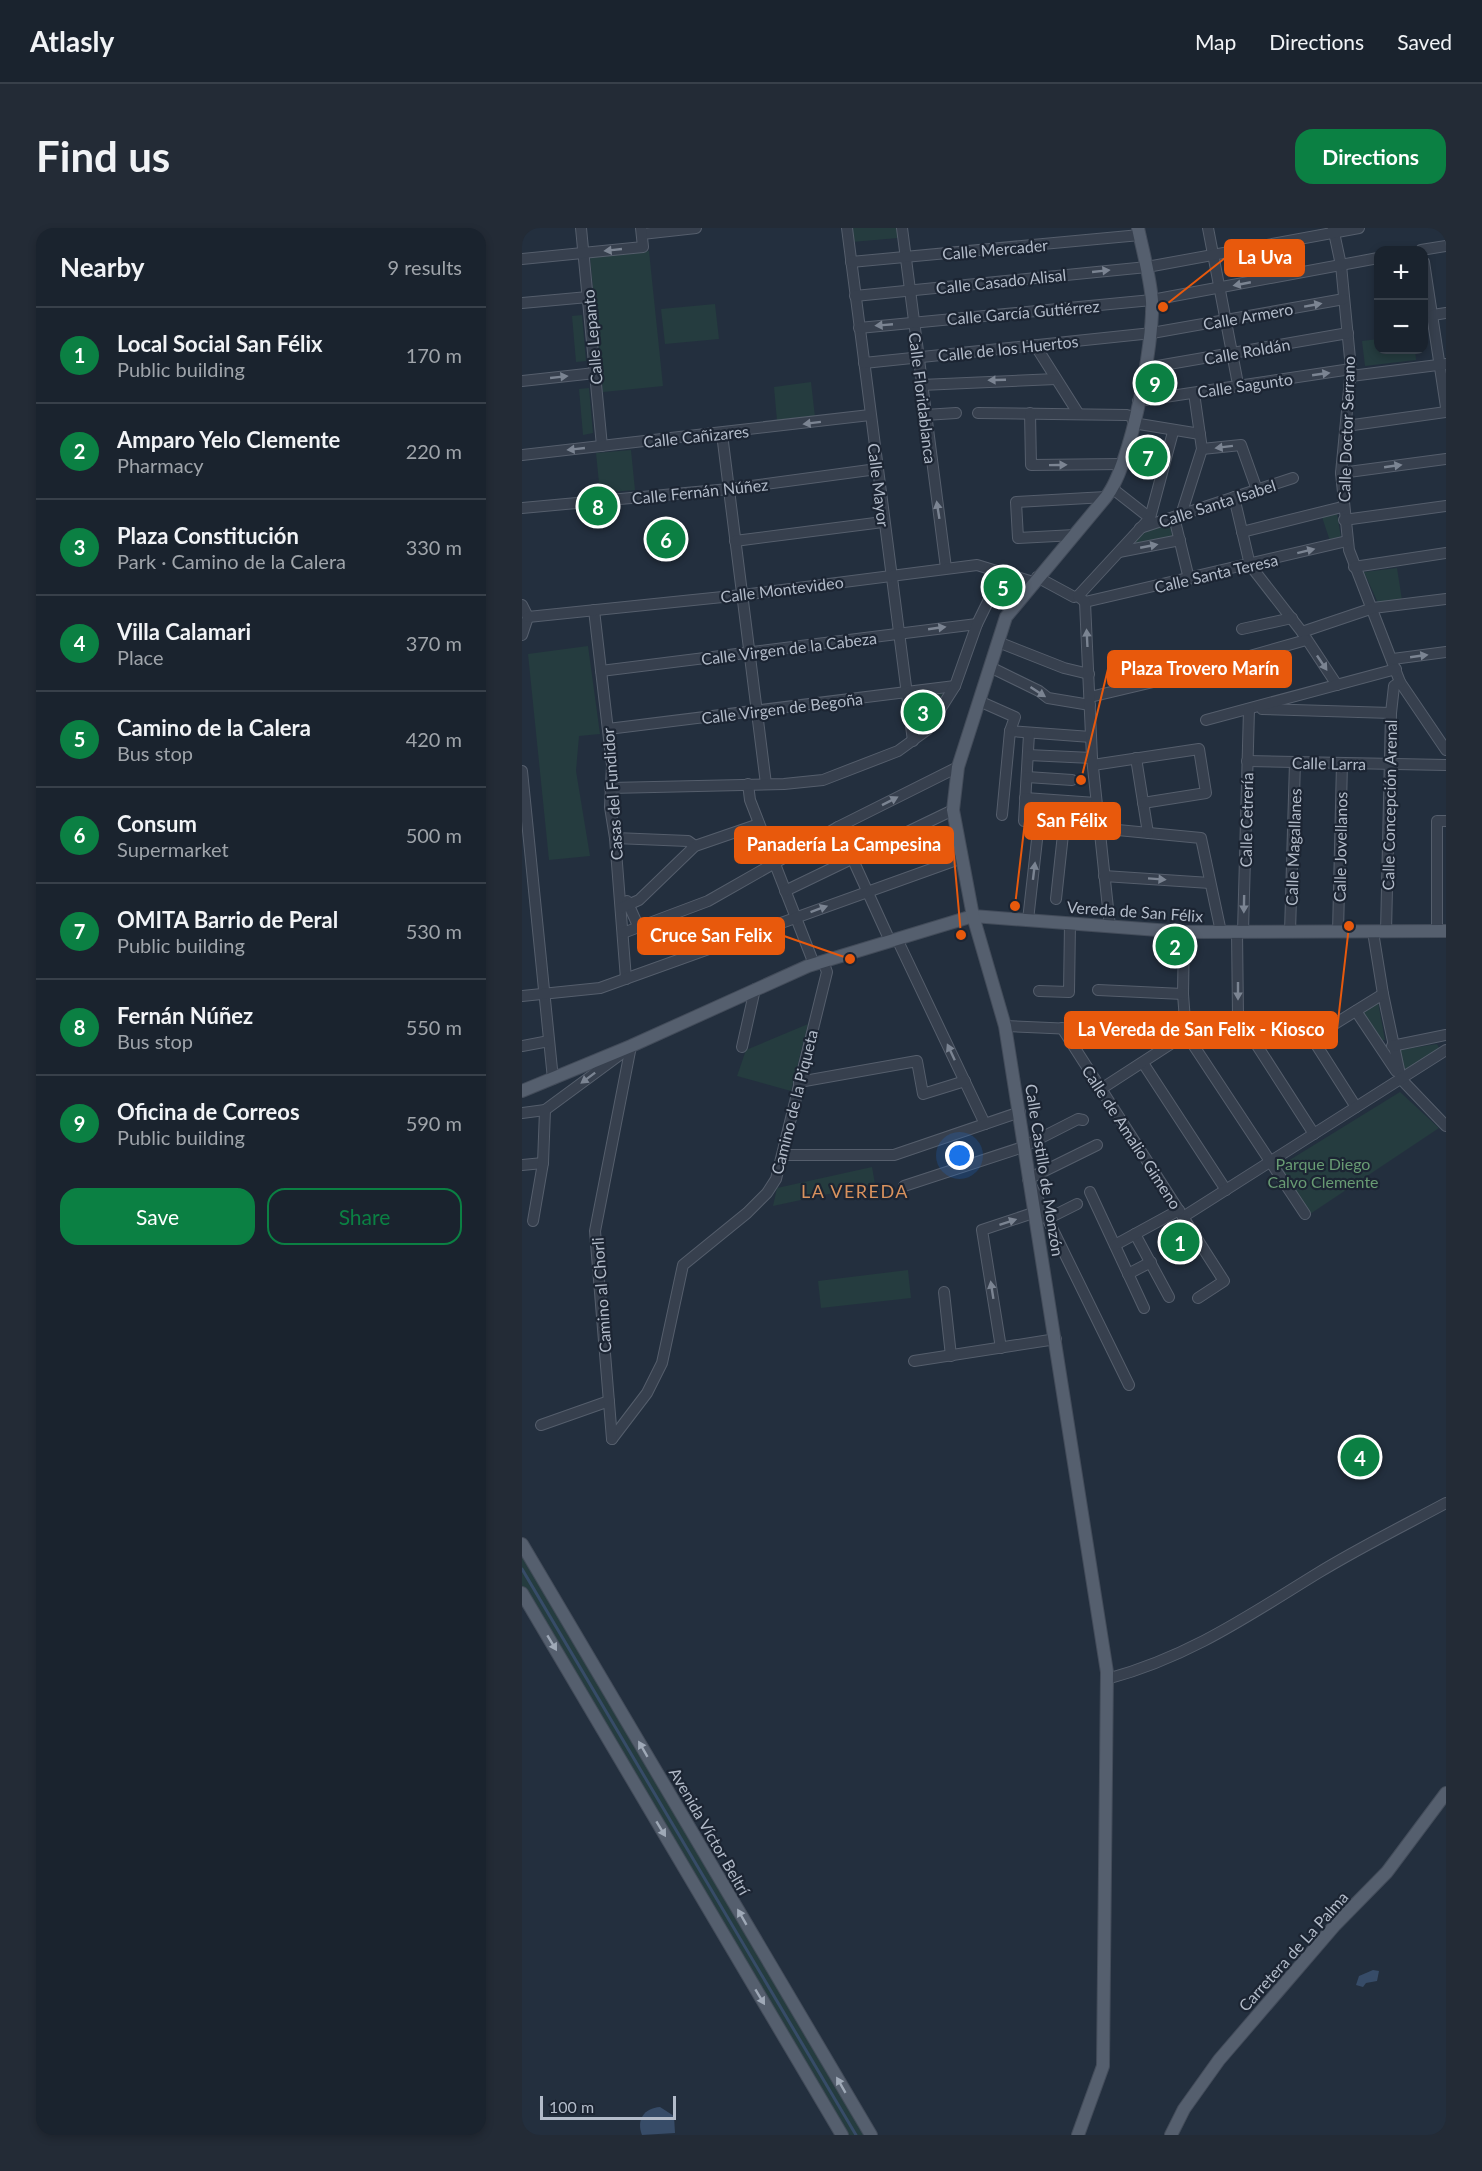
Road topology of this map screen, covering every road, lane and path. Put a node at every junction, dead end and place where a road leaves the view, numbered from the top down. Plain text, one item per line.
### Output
1 (581, 228) edge
2 (696, 228) edge
3 (847, 228) edge
4 (902, 228) edge
5 (1208, 228) edge
6 (1359, 228) edge
7 (1140, 230) edge
8 (1334, 230) edge
9 (642, 231) edge
10 (1446, 246) edge
11 (1428, 249) edge
12 (584, 253) junction
13 (1213, 255) junction
14 (905, 257) junction
15 (522, 259) edge
16 (1374, 259) edge
17 (851, 262) junction
18 (1341, 265) junction
19 (1147, 267) junction
20 (1428, 286) edge
21 (1219, 288) junction
22 (909, 291) junction
23 (855, 296) junction
24 (588, 297) junction
25 (1344, 299) junction
26 (1152, 300) junction
27 (522, 303) edge
28 (1446, 313) edge
29 (1433, 315) junction
30 (1226, 320) junction
31 (913, 322) junction
32 (859, 328) junction
33 (1152, 333) junction
34 (1348, 333) junction
35 (1035, 345) junction
36 (1232, 353) junction
37 (917, 356) junction
38 (864, 363) junction
39 (1443, 365) edge
40 (1146, 368) junction
41 (595, 373) junction
42 (1351, 373) junction
43 (1056, 379) junction
44 (1237, 379) dead end
45 (522, 381) edge
46 (921, 385) junction
47 (1194, 393) junction
48 (1138, 401) junction
49 (1446, 407) edge
50 (978, 412) dead end
51 (1446, 412) edge
52 (956, 413) dead end
53 (1030, 413) junction
54 (1078, 413) junction
55 (870, 415) junction
56 (925, 415) junction
57 (1134, 421) junction
58 (1346, 426) junction
59 (1173, 432) junction
60 (722, 434) junction
61 (1200, 434) junction
62 (602, 446) junction
63 (1202, 450) junction
64 (522, 455) edge
65 (1446, 459) edge
66 (1122, 464) junction
67 (877, 468) junction
68 (1341, 474) junction
69 (1293, 478) dead end
70 (729, 489) junction
71 (1257, 490) junction
72 (1109, 493) junction
73 (1234, 498) junction
74 (1446, 506) edge
75 (1342, 507) junction
76 (522, 508) edge
77 (1178, 516) junction
78 (1150, 518) junction
79 (1344, 520) junction
80 (883, 522) junction
81 (1140, 528) junction
82 (1242, 532) junction
83 (1075, 535) junction
84 (1180, 540) junction
85 (735, 541) junction
86 (1347, 541) junction
87 (1119, 552) junction
88 (1446, 553) edge
89 (1250, 565) junction
90 (1354, 567) junction
91 (946, 568) junction
92 (1002, 573) junction
93 (890, 575) junction
94 (1189, 579) junction
95 (1035, 580) junction
96 (742, 595) junction
97 (1081, 599) junction
98 (1446, 599) edge
99 (522, 605) edge
100 (1373, 608) junction
101 (594, 610) junction
102 (528, 617) junction
103 (1292, 618) junction
104 (976, 624) junction
105 (1242, 629) dead end
106 (898, 634) junction
107 (522, 635) edge
108 (1304, 636) junction
109 (998, 642) junction
110 (1446, 652) edge
111 (750, 653) junction
112 (1394, 664) junction
113 (990, 667) junction
114 (601, 671) junction
115 (1089, 674) junction
116 (1400, 682) junction
117 (1337, 685) junction
118 (955, 686) junction
119 (907, 692) junction
120 (979, 701) junction
121 (1090, 701) junction
122 (1249, 709) junction
123 (757, 711) junction
124 (1391, 713) junction
125 (1206, 720) dead end
126 (608, 729) junction
127 (1010, 731) junction
128 (1029, 734) junction
129 (1091, 737) junction
130 (913, 741) junction
131 (1446, 750) edge
132 (1028, 755) junction
133 (1136, 758) junction
134 (1247, 761) junction
135 (1092, 762) junction
136 (1295, 762) junction
137 (1342, 763) junction
138 (1389, 764) junction
139 (1446, 765) edge
140 (958, 767) junction
141 (522, 771) edge
142 (1026, 777) junction
143 (1072, 780) dead end
144 (748, 784) junction
145 (766, 784) junction
146 (610, 788) junction
147 (1025, 798) junction
148 (1096, 803) junction
149 (1143, 803) junction
150 (953, 810) junction
151 (1002, 815) dead end
152 (1441, 821) edge
153 (1040, 822) junction
154 (759, 824) junction
155 (1064, 825) junction
156 (838, 827) junction
157 (1099, 828) junction
158 (1148, 833) junction
159 (615, 838) junction
160 (695, 846) junction
161 (962, 858) junction
162 (852, 859) junction
163 (774, 863) junction
164 (527, 867) edge
165 (1441, 872) edge
166 (1104, 876) junction
167 (1210, 883) junction
168 (785, 891) junction
169 (868, 891) junction
170 (1056, 899) dead end
171 (625, 907) junction
172 (973, 916) junction
173 (796, 917) junction
174 (1028, 920) junction
175 (1070, 923) junction
176 (1110, 927) junction
177 (639, 928) junction
178 (1441, 931) edge
179 (1185, 932) junction
180 (1221, 932) junction
181 (1240, 932) junction
182 (1290, 932) junction
183 (1338, 932) junction
184 (1380, 932) junction
185 (623, 933) junction
186 (894, 940) junction
187 (819, 963) junction
188 (626, 979) junction
189 (755, 989) junction
190 (1098, 990) dead end
191 (1039, 991) dead end
192 (545, 994) junction
193 (1183, 994) junction
194 (1383, 994) junction
195 (522, 996) edge
196 (1356, 1011) junction
197 (1005, 1026) junction
198 (1062, 1029) junction
199 (1186, 1034) junction
200 (1446, 1035) edge
201 (549, 1041) junction
202 (522, 1046) edge
203 (631, 1046) junction
204 (1392, 1046) junction
205 (742, 1047) dead end
206 (1446, 1050) edge
207 (1143, 1063) junction
208 (553, 1079) junction
209 (1401, 1079) junction
210 (965, 1081) junction
211 (799, 1082) junction
212 (1101, 1089) junction
213 (522, 1091) edge
214 (1356, 1107) junction
215 (545, 1110) junction
216 (1020, 1112) junction
217 (522, 1113) edge
218 (1083, 1120) dead end
219 (985, 1124) junction
220 (1446, 1126) edge
221 (1314, 1134) junction
222 (1097, 1145) dead end
223 (1023, 1147) junction
224 (783, 1155) junction
225 (1270, 1162) junction
226 (543, 1163) junction
227 (522, 1165) edge
228 (1028, 1179) junction
229 (904, 1186) dead end
230 (1226, 1190) junction
231 (1090, 1191) dead end
232 (1077, 1204) dead end
233 (1034, 1213) junction
234 (1181, 1214) junction
235 (1305, 1214) dead end
236 (1047, 1218) junction
237 (533, 1221) dead end
238 (1135, 1234) junction
239 (1115, 1245) junction
240 (1151, 1262) junction
241 (1128, 1274) junction
242 (944, 1292) dead end
243 (1169, 1297) dead end
244 (1198, 1298) dead end
245 (1144, 1308) dead end
246 (1056, 1339) junction
247 (1001, 1348) junction
248 (951, 1356) junction
249 (914, 1361) dead end
250 (1129, 1385) dead end
251 (609, 1401) junction
252 (541, 1425) dead end
253 (612, 1439) joint
254 (1446, 1503) edge
255 (522, 1544) edge
256 (522, 1593) edge
257 (1107, 1679) junction
258 (1446, 1793) edge
259 (842, 2135) edge
260 (871, 2135) edge
261 (1078, 2135) edge
262 (1172, 2135) edge

1 - 12 street, Calle Lepanto
2 - 9 street
3 - 17 street, Calle Mayor
4 - 14 street, Calle Floridablanca
5 - 13 street
6 - 8 street, Calle Casado Alisal
7 - 14 street, Calle Mercader
7 - 19 main road, Calle Castillo de Monzón
8 - 13 street, Calle Casado Alisal
8 - 18 street, Calle Doctor Serrano
9 -> 12 street
10 - 11 street
12 - 15 street
12 - 24 street, Calle Lepanto
13 - 19 street, Calle Casado Alisal
13 - 21 street
14 - 17 street, Calle Mercader
14 - 22 street, Calle Floridablanca
16 - 18 street, Calle García Gutiérrez
17 - 23 street, Calle Mayor
18 -> 21 street, Calle García Gutiérrez
18 - 25 street, Calle Doctor Serrano
22 -> 19 street, Calle Casado Alisal
19 - 26 main road, Calle Castillo de Monzón
20 - 29 street
21 - 26 street, Calle García Gutiérrez
21 - 30 street
22 - 23 street, Calle Casado Alisal
22 - 31 street, Calle Floridablanca
23 - 32 street, Calle Mayor
24 - 27 street
24 - 41 street, Calle Lepanto
30 -> 25 street, Calle Armero
25 - 34 street, Calle Doctor Serrano
26 - 31 street, Calle García Gutiérrez
26 - 33 main road, Calle Castillo de Monzón
28 - 29 street
29 - 39 street
30 - 33 street, Calle Armero
30 - 36 street
31 -> 32 street, Calle García Gutiérrez
31 - 37 street, Calle Floridablanca
32 - 38 street, Calle Mayor
33 - 35 street, Calle de los Huertos
33 - 40 main road, Calle Castillo de Monzón
34 - 36 street, Calle Roldán
34 - 42 street, Calle Doctor Serrano
35 - 37 street, Calle de los Huertos
35 - 43 street
36 - 40 street, Calle Roldán
36 - 44 street
37 - 38 street, Calle de los Huertos
37 - 46 street, Calle Floridablanca
38 - 55 street, Calle Mayor
39 - 42 street, Calle Sagunto
39 - 49 street
40 - 48 main road, Calle Castillo de Monzón
45 -> 41 street
41 - 62 street, Calle Lepanto
47 -> 42 street, Calle Sagunto
42 - 58 street, Calle Doctor Serrano
43 -> 46 street
43 - 54 street
46 - 56 street, Calle Floridablanca
47 - 48 street, Calle Sagunto
47 - 61 street
48 - 57 main road, Calle Castillo de Monzón
50 - 53 street
51 - 58 street
52 - 56 street
53 - 54 street
53 -> 66 street
54 - 57 street
55 -> 60 street, Calle Cañizares
55 - 67 street, Calle Mayor
91 -> 56 street, Calle Floridablanca
57 - 59 street
57 - 66 main road, Calle Castillo de Monzón
58 - 68 street, Calle Doctor Serrano
59 - 61 street
59 - 78 street
60 - 62 street, Calle Cañizares
60 - 70 street
61 - 63 street
62 -> 64 street, Calle Cañizares
71 -> 63 street
63 - 77 street
68 -> 65 street
66 - 72 main road, Calle Castillo de Monzón
67 - 70 street, Calle Fernán Núñez
67 - 80 street, Calle Mayor
68 - 75 street, Calle Doctor Serrano
69 - 71 street, Calle Santa Isabel
70 - 76 street, Calle Fernán Núñez
70 - 85 street
71 - 73 street, Calle Santa Isabel
72 - 78 street
72 - 83 main road, Calle Castillo de Monzón
72 - 83 street
73 - 77 street, Calle Santa Isabel
73 - 82 street
74 - 79 street
75 - 79 street, Calle Doctor Serrano
75 - 82 street
77 - 81 street, Calle Santa Isabel
77 - 84 street
78 - 81 street
79 - 86 street, Calle Doctor Serrano
80 - 85 street
80 - 93 street, Calle Mayor
81 - 87 street
82 - 89 street
83 - 95 main road, Calle Castillo de Monzón
87 -> 84 street
84 - 94 street
85 - 96 street
89 -> 86 street, Calle Santa Teresa
86 - 90 street, Calle Doctor Serrano
87 - 97 street
88 - 90 street
89 - 94 street, Calle Santa Teresa
89 - 103 street
90 - 100 street, Calle Doctor Serrano
91 - 92 street, Calle Montevideo
91 - 93 street, Calle Montevideo
92 - 95 street, Calle Montevideo
92 - 104 street
93 - 96 street, Calle Montevideo
93 - 106 street, Calle Mayor
94 - 97 street, Calle Santa Teresa
95 - 97 street
95 - 109 main road, Calle Castillo de Monzón
96 - 101 street, Calle Montevideo
96 - 111 street
115 -> 97 street
98 - 100 street
99 - 102 street
100 - 108 street
100 - 112 street, Calle Doctor Serrano
101 - 102 street, Calle Montevideo
101 - 114 street, Casas del Fundidor
102 - 107 street
103 - 105 street
103 - 108 street
106 -> 104 street, Calle Virgen de la Cabeza
104 - 118 street
106 - 111 street, Calle Virgen de la Cabeza
106 - 119 street, Calle Mayor
108 -> 117 street
108 - 121 street
109 - 113 main road, Calle Castillo de Monzón
109 - 115 street
112 -> 110 street
111 - 114 street, Calle Virgen de la Cabeza
111 - 123 street
112 - 116 street, Calle Doctor Serrano
112 - 117 street
113 - 120 main road, Calle Castillo de Monzón
113 -> 121 street
114 - 126 street, Casas del Fundidor
115 - 121 street
116 - 124 street, Calle Concepción Arenal
116 - 131 street, Calle Doctor Serrano
117 - 122 street
118 - 119 street, Calle Virgen de Begoña
118 - 130 street
119 - 123 street, Calle Virgen de Begoña
119 - 130 street, Calle Mayor
120 - 127 street
120 - 140 main road, Calle Castillo de Monzón
121 - 129 street
122 - 124 street
122 - 125 street
122 - 134 street, Calle Cetrería
123 - 126 street, Calle Virgen de Begoña
123 - 145 street
124 - 138 street, Calle Concepción Arenal
126 - 146 street, Casas del Fundidor
127 - 128 street
127 - 151 street
128 - 129 street
128 - 132 street
129 - 135 street
130 - 145 street
132 - 135 street
132 - 142 street
133 - 135 street
133 - 149 street
133 - 149 street
134 - 136 street, Calle Larra
134 -> 181 street, Calle Cetrería
135 - 148 street
136 - 137 street, Calle Larra
136 - 182 street, Calle Magallanes
137 - 138 street, Calle Larra
137 - 183 street, Calle Jovellanos
138 - 139 street, Calle Larra
138 - 184 street, Calle Concepción Arenal
140 - 150 main road, Calle Castillo de Monzón
156 -> 140 street
141 - 164 street
142 - 143 street
142 - 147 street
144 - 145 street
144 - 146 street
144 - 154 street
146 - 159 street, Casas del Fundidor
147 - 148 street
147 - 153 street
148 - 157 street
149 - 158 street
150 - 161 main road, Calle Castillo de Monzón
150 - 162 street
152 - 165 street
153 - 155 street
174 -> 153 street
154 - 160 street
154 - 163 street
155 - 157 street
155 - 170 street
156 - 162 street
156 - 163 street
157 - 158 street
157 - 166 street
158 - 167 street
159 - 160 street
159 - 171 street, Casas del Fundidor
160 - 171 street
161 - 169 street
161 - 172 main road, Calle Castillo de Monzón
162 - 168 street
162 - 169 street
163 - 168 street
163 - 177 street
164 - 192 street
165 - 178 street
166 -> 167 street
166 - 176 street
167 - 180 street
168 - 173 street
173 -> 169 street
169 - 186 street
171 - 177 street
171 - 185 street, Casas del Fundidor
172 - 174 main road, Vereda de San Félix
172 - 186 main road, Vereda de San Félix
172 - 197 main road, Calle Castillo de Monzón
173 - 187 street
173 - 188 street
174 - 175 main road, Vereda de San Félix
175 - 176 main road, Vereda de San Félix
175 - 191 street
176 - 179 main road, Vereda de San Félix
177 - 185 street
178 - 184 main road, Vereda de San Félix
179 - 180 main road, Vereda de San Félix
179 - 193 street
180 - 181 main road, Vereda de San Félix
181 - 182 main road, Vereda de San Félix
181 -> 221 street, Calle Cetrería
182 - 183 main road, Vereda de San Félix
183 - 184 main road, Vereda de San Félix
184 - 194 street, Calle Concepción Arenal
185 - 188 street, Casas del Fundidor
186 - 187 main road, Vereda de San Félix
210 -> 186 street
187 - 189 main road, Vereda de San Félix
187 - 211 street, Camino de la Piqueta
188 - 192 street
189 - 203 main road, Vereda de San Félix
189 - 205 street
190 - 193 street
192 - 195 street
192 - 201 street
193 - 199 street
194 - 196 street
194 - 204 street, Calle Concepción Arenal
196 - 209 street
196 - 214 street
197 - 198 street
197 - 216 main road, Calle Castillo de Monzón
198 - 199 street
198 - 212 street, Calle de Amalio Gimeno
199 - 207 street
199 - 225 street
200 - 204 street
201 - 202 street
201 - 208 street
203 - 208 main road, Vereda de San Félix
203 -> 215 street, Vereda de San Félix
203 - 251 street, Camino al Chorli
204 - 209 street, Calle Concepción Arenal
206 - 209 street
207 - 212 street
207 - 230 street
208 - 213 main road, Vereda de San Félix
209 - 214 street
209 - 220 street
210 - 211 street
210 - 219 street
211 - 224 street, Camino de la Piqueta
212 - 234 street, Calle de Amalio Gimeno
214 - 221 street
215 - 217 street
215 - 226 street
216 - 219 street
216 - 223 main road, Calle Castillo de Monzón
218 - 223 street
219 - 224 street
221 - 225 street
222 - 228 street
223 - 228 main road, Calle Castillo de Monzón
223 - 229 street
224 - 253 street, Camino de la Piqueta
225 - 230 street
225 - 235 street
226 - 227 street
226 - 237 street
228 - 233 main road, Calle Castillo de Monzón
228 - 236 street
230 - 234 street
231 - 239 street
232 - 236 street
233 - 246 main road, Calle Castillo de Monzón
247 -> 233 street
234 - 238 street
234 - 244 street, Calle de Amalio Gimeno
236 - 250 street
238 - 239 street
238 - 240 street
239 - 241 street
240 - 241 street
240 - 243 street
241 - 245 street
242 - 248 street
246 - 247 street
246 - 257 main road, Calle Castillo de Monzón
247 - 248 street
248 - 249 street
251 - 252 street
251 - 253 street, Camino al Chorli
254 - 257 street
260 -> 255 main road, Avenida Víctor Beltrí
256 -> 259 main road
257 - 261 main road, Calle Castillo de Monzón
258 - 262 main road, Carretera de La Palma

